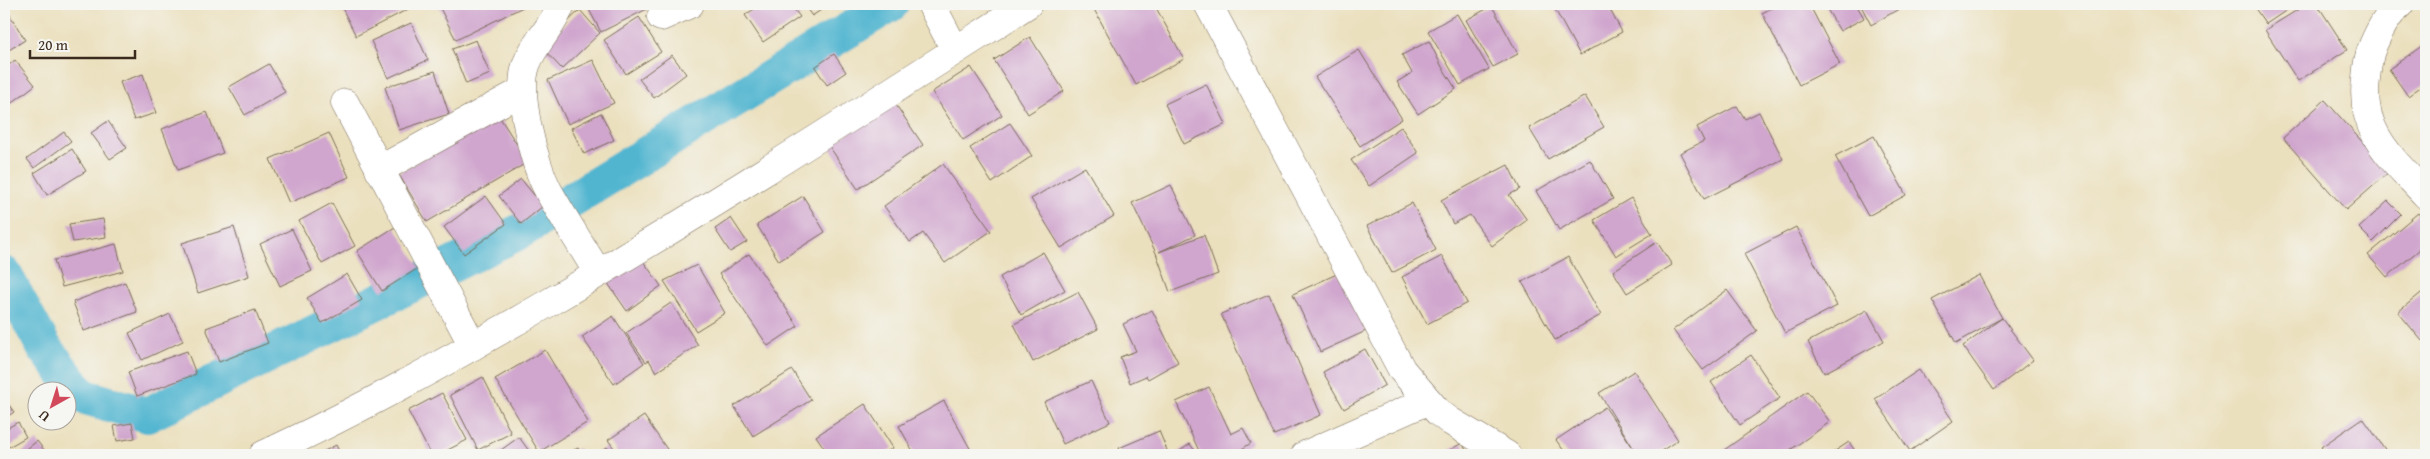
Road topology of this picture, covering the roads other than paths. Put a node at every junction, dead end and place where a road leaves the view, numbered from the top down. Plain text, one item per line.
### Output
1 (561, 4) edge
2 (690, 4) edge
3 (1028, 4) edge
4 (1208, 4) edge
5 (2400, 4) edge
6 (937, 14) edge
7 (661, 17) dead end
8 (955, 50) junction
9 (522, 91) junction
10 (345, 103) dead end
11 (379, 170) junction
12 (2426, 195) edge
13 (598, 273) junction
14 (473, 346) junction
15 (1427, 401) junction
16 (263, 455) edge
17 (1305, 455) edge
18 (1507, 455) edge

1 - 9 street
2 - 7 street
3 - 8 street
4 - 15 street
5 - 12 street
6 - 8 street
8 - 13 street
9 - 11 street
9 - 13 street
10 - 11 street
11 - 14 street
13 - 14 street
14 - 16 street
15 - 17 street
15 - 18 street

